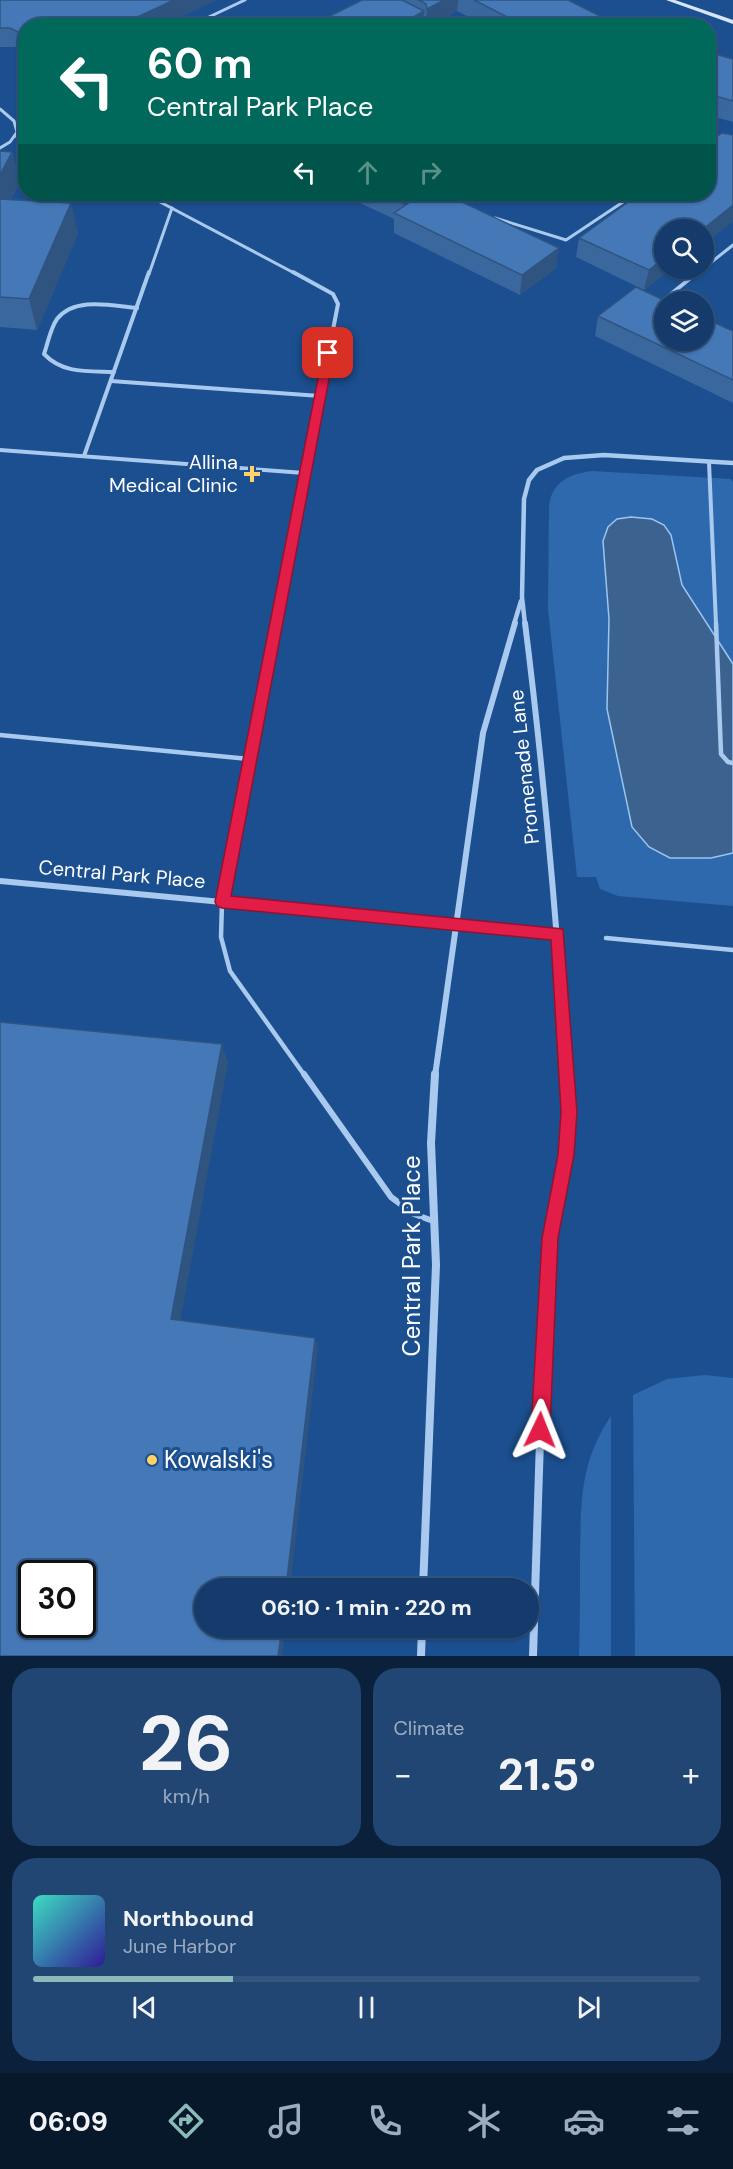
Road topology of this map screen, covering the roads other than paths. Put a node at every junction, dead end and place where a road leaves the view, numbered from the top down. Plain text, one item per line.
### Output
1 (245, 0) edge
2 (669, 0) edge
3 (207, 18) edge
4 (733, 22) edge
5 (0, 109) edge
6 (15, 136) junction
7 (18, 137) edge
8 (0, 148) edge
9 (158, 201) edge
10 (467, 201) edge
11 (624, 201) edge
12 (172, 208) junction
13 (468, 210) edge
14 (490, 217) edge
15 (733, 245) edge
16 (714, 260) edge
17 (689, 279) edge
18 (675, 291) edge
19 (136, 308) junction
20 (114, 372) junction
21 (111, 381) junction
22 (320, 396) junction
23 (0, 450) edge
24 (84, 456) junction
25 (709, 462) junction
26 (733, 463) edge
27 (304, 473) junction
28 (522, 597) junction
29 (0, 735) edge
30 (249, 759) junction
31 (733, 763) edge
32 (0, 881) edge
33 (222, 902) junction
34 (456, 924) junction
35 (558, 934) junction
36 (606, 938) dead end
37 (733, 950) edge
38 (433, 1221) junction
39 (423, 1578) edge
40 (422, 1638) edge
41 (421, 1656) edge
42 (533, 1656) edge

1 - 3 lane
2 - 4 street
5 - 6 lane
6 - 7 lane
6 - 8 lane
9 - 12 lane
10 - 13 lane
11 - 14 lane
12 - 19 lane
12 - 22 lane
15 - 16 lane
17 - 18 lane
19 - 20 lane
19 - 20 lane
20 - 21 lane
21 - 22 lane
21 - 24 lane
22 - 27 lane
23 - 24 lane
24 - 27 lane
25 - 26 street, Promenade Lane
25 - 28 street, Promenade Lane
25 - 31 lane
27 - 30 lane
28 - 34 street, Promenade Lane
28 - 35 street, Promenade Lane
29 - 30 lane
30 - 33 lane
32 - 33 street, Central Park Place
33 - 34 street, Central Park Place
33 - 38 lane
34 - 35 street, Central Park Place
34 - 38 street, Central Park Place
35 - 42 street
36 - 37 lane
38 - 39 street, Central Park Place
40 - 41 street

